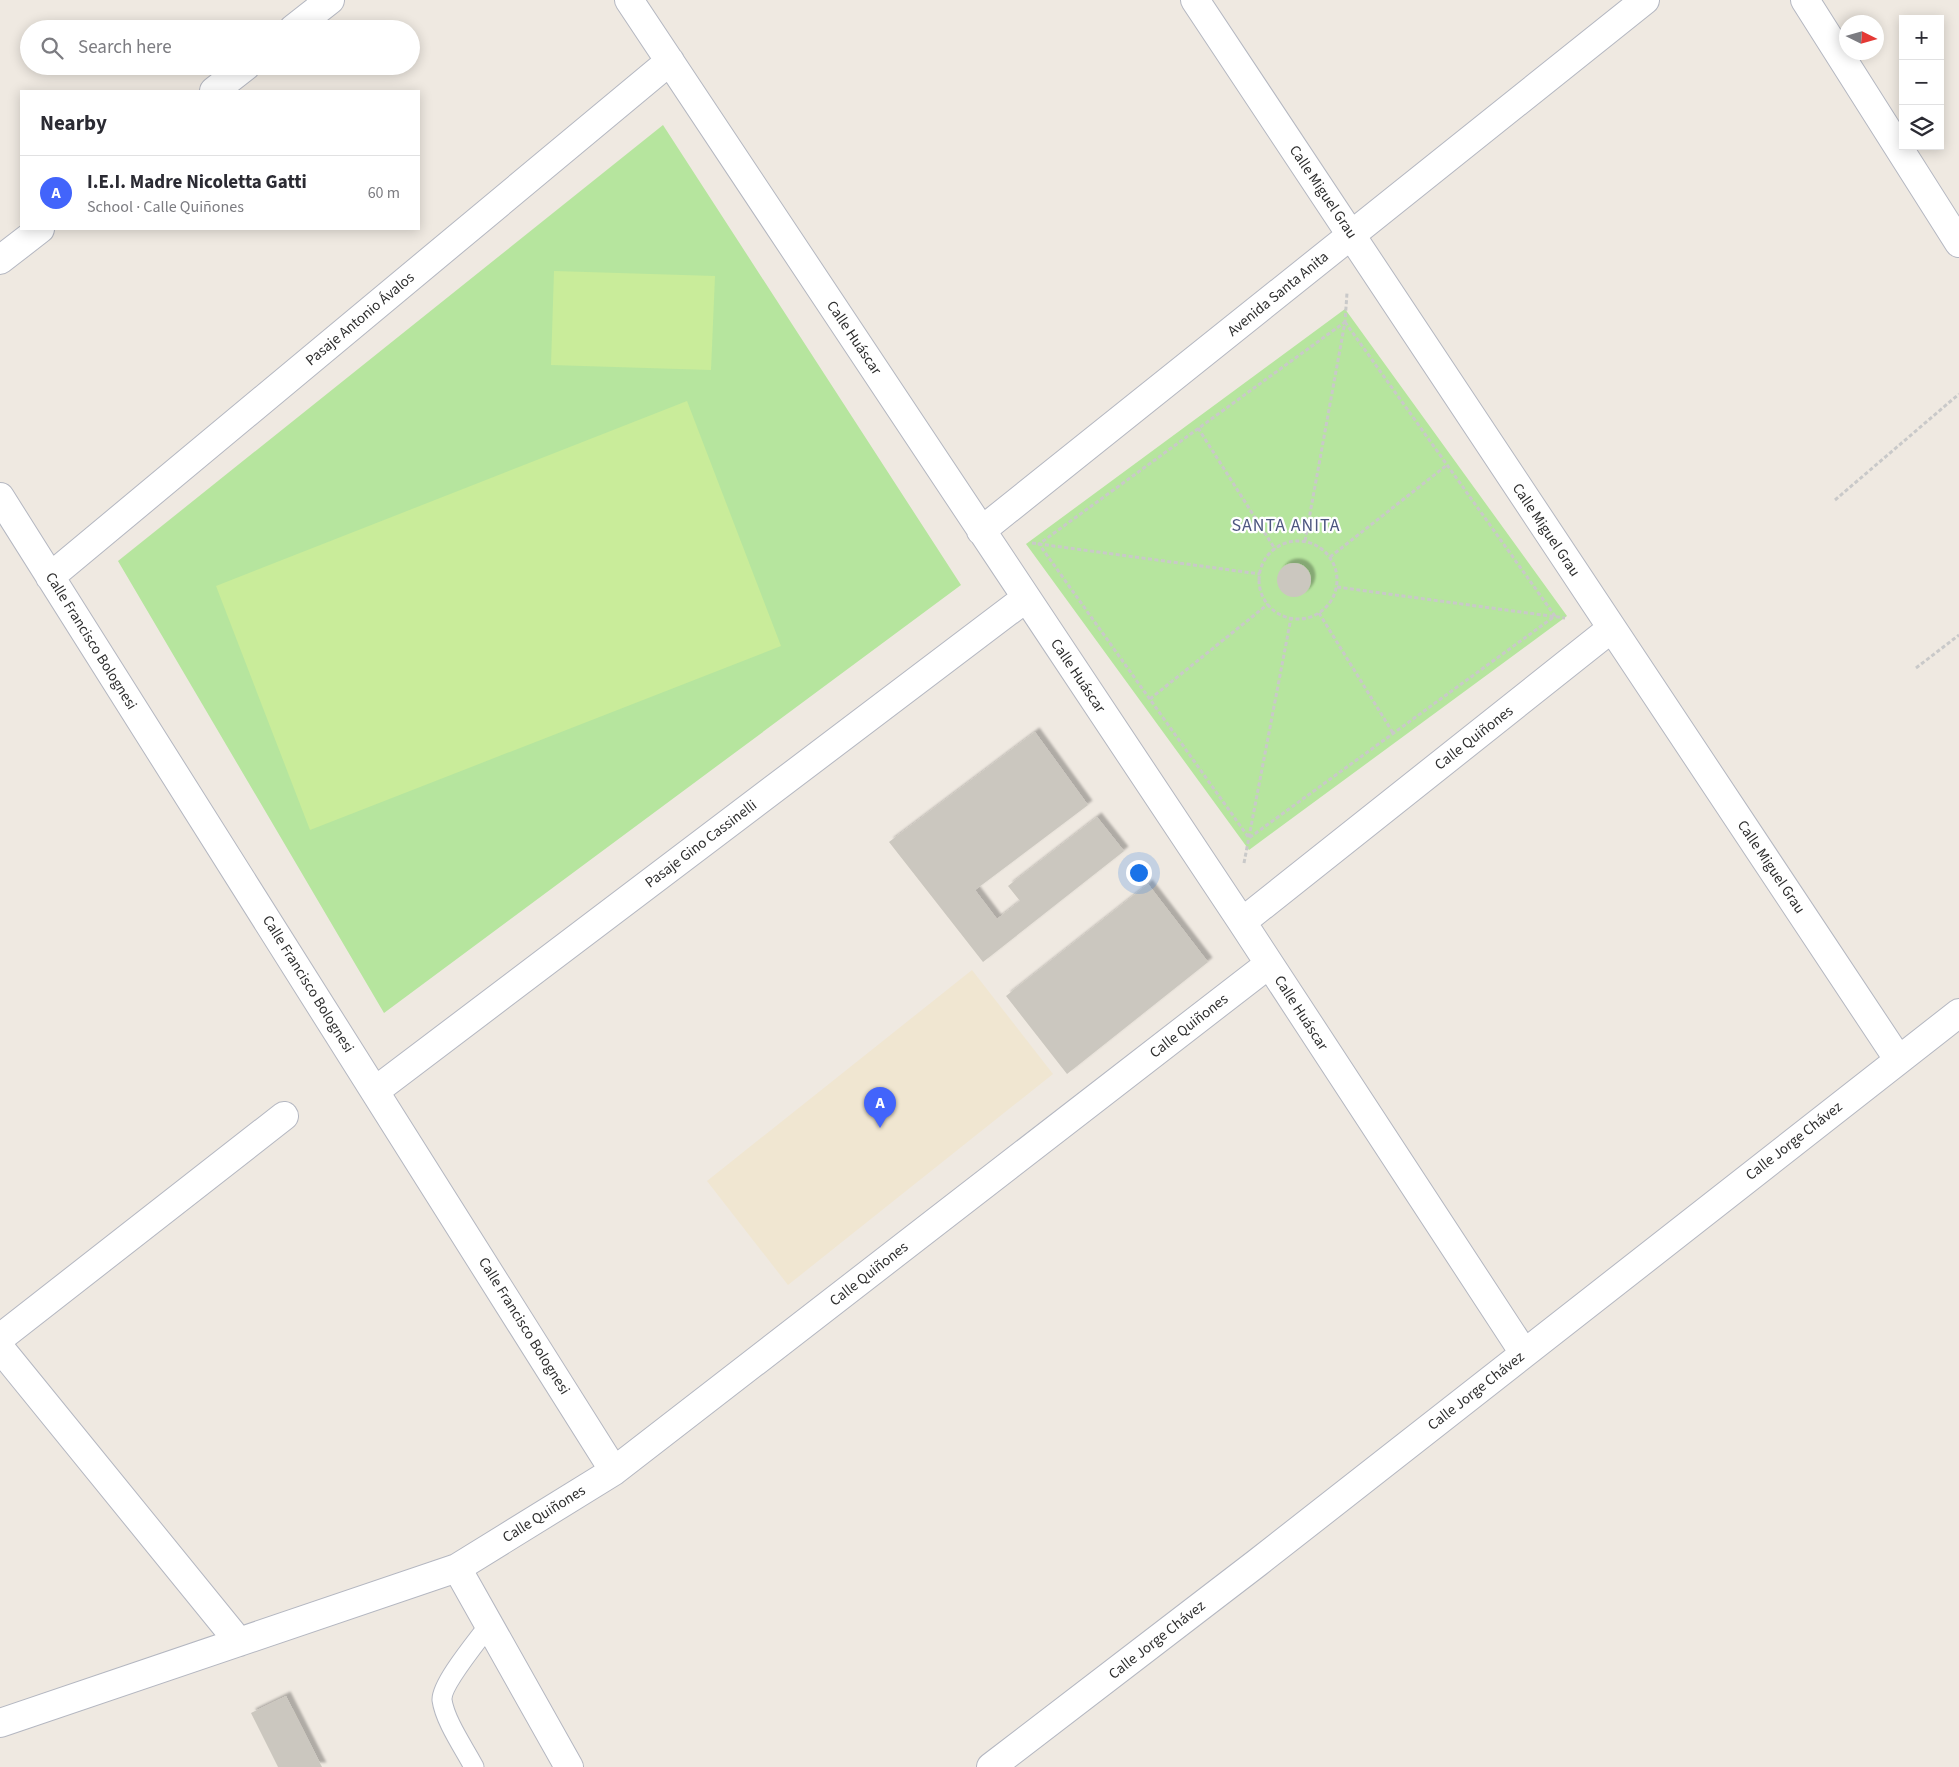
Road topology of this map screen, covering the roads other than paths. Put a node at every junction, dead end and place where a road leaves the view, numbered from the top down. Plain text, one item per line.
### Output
1 (330, 0) edge
2 (629, 0) edge
3 (1195, 0) edge
4 (1645, 0) edge
5 (1805, 0) edge
6 (304, 20) edge
7 (670, 61) junction
8 (234, 75) edge
9 (215, 90) edge
10 (39, 230) edge
11 (1351, 235) junction
12 (1959, 243) edge
13 (0, 260) edge
14 (0, 497) edge
15 (984, 536) junction
16 (50, 577) junction
17 (1026, 598) junction
18 (1612, 628) junction
19 (1238, 916) junction
20 (1270, 964) junction
21 (1959, 1013) edge
22 (1898, 1059) junction
23 (375, 1091) junction
24 (284, 1116) dead end
25 (0, 1338) edge
26 (0, 1348) edge
27 (1524, 1353) junction
28 (614, 1471) junction
29 (457, 1568) junction
30 (489, 1625) junction
31 (239, 1642) junction
32 (0, 1723) edge
33 (474, 1767) edge
34 (569, 1767) edge
35 (991, 1767) edge

1 - 6 street
2 - 7 street, Calle Huáscar
3 - 11 street, Calle Miguel Grau
4 - 11 street, Avenida Santa Anita
5 - 12 street
7 - 15 street, Calle Huáscar
7 - 16 street, Pasaje Antonio Ávalos
8 - 9 street
10 - 13 street
11 - 15 street, Avenida Santa Anita
11 - 18 street, Calle Miguel Grau
14 - 16 street, Calle Francisco Bolognesi
15 - 17 street, Calle Huáscar
16 - 23 street, Calle Francisco Bolognesi
17 - 19 street, Calle Huáscar
17 - 23 street, Pasaje Gino Cassinelli
18 - 19 street, Calle Quiñones
18 - 22 street, Calle Miguel Grau
19 - 20 street, Calle Huáscar
20 - 27 street, Calle Huáscar
20 - 28 street, Calle Quiñones
21 - 22 street, Calle Jorge Chávez
22 - 27 street, Calle Jorge Chávez
23 - 28 street, Calle Francisco Bolognesi
24 - 25 street
26 - 31 street
27 - 35 street, Calle Jorge Chávez
28 - 29 street, Calle Quiñones
29 - 30 street
29 - 31 street, Calle Quiñones
30 - 33 lane
30 - 34 street
31 - 32 street, Calle Quiñones

